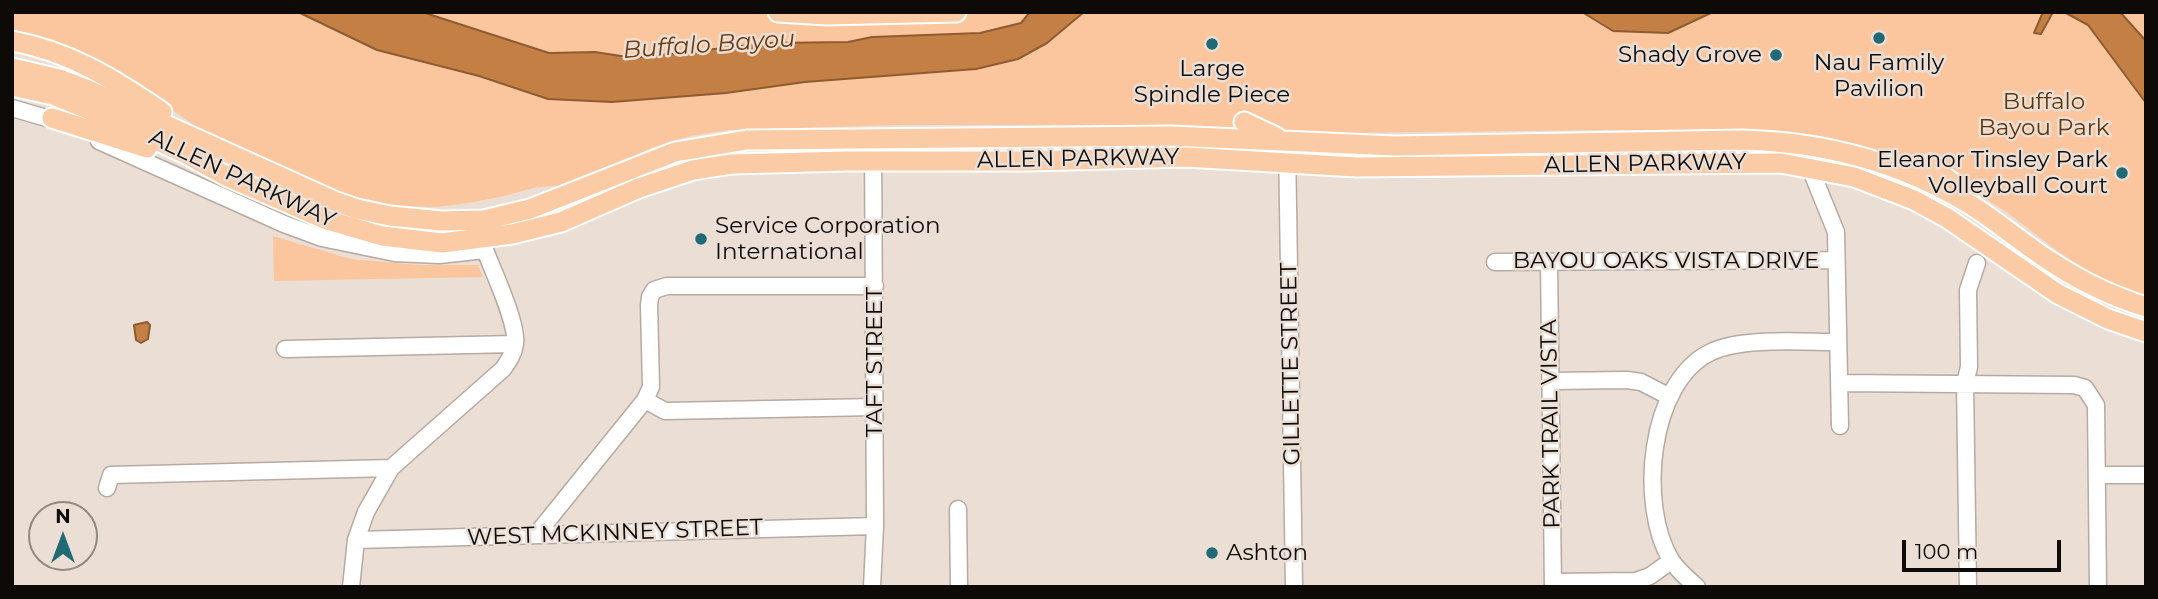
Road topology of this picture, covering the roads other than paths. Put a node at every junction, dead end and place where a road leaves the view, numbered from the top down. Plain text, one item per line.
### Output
1 (778, 12) edge
2 (956, 12) edge
3 (12, 41) edge
4 (12, 68) edge
5 (12, 86) edge
6 (12, 108) edge
7 (51, 118) junction
8 (1244, 122) dead end
9 (873, 138) junction
10 (1287, 142) junction
11 (206, 143) junction
12 (873, 161) junction
13 (1287, 164) junction
14 (1931, 164) dead end
15 (1810, 168) junction
16 (226, 176) junction
17 (561, 222) junction
18 (2030, 247) junction
19 (485, 250) junction
20 (1836, 260) junction
21 (1495, 262) dead end
22 (1549, 262) junction
23 (1977, 263) dead end
24 (875, 286) junction
25 (2146, 307) edge
26 (2146, 331) edge
27 (1838, 342) junction
28 (516, 344) junction
29 (285, 349) dead end
30 (1551, 381) junction
31 (1839, 383) junction
32 (1965, 383) junction
33 (1670, 397) junction
34 (645, 400) junction
35 (874, 407) junction
36 (1840, 426) dead end
37 (391, 468) junction
38 (2097, 475) junction
39 (2146, 475) edge
40 (107, 488) dead end
41 (958, 509) dead end
42 (875, 526) junction
43 (536, 535) junction
44 (356, 540) junction
45 (1671, 561) junction
46 (1553, 584) edge
47 (351, 587) edge
48 (872, 587) edge
49 (959, 587) edge
50 (1294, 587) edge
51 (1697, 587) edge
52 (1968, 587) edge
53 (2098, 587) edge

1 - 2 main road
3 - 11 main road
4 - 11 main road, ALLEN PARKWAY
5 - 16 main road, ALLEN PARKWAY
6 - 7 street
7 - 16 main road
7 - 19 street
8 - 10 main road
9 - 10 main road, ALLEN PARKWAY
9 - 11 main road, ALLEN PARKWAY
9 - 12 street, TAFT STREET
10 - 13 street, GILLETTE STREET
10 - 18 main road, ALLEN PARKWAY
12 - 13 main road, ALLEN PARKWAY
12 - 17 main road, ALLEN PARKWAY
12 - 24 street, TAFT STREET
13 - 15 main road, ALLEN PARKWAY
13 - 50 street, GILLETTE STREET
14 - 18 main road
15 - 20 street
15 - 26 main road, ALLEN PARKWAY
16 - 17 main road, ALLEN PARKWAY
17 - 19 main road
18 - 25 main road, ALLEN PARKWAY
19 - 28 street
20 - 22 street, BAYOU OAKS VISTA DRIVE
20 - 27 street
21 - 22 street, BAYOU OAKS VISTA DRIVE
22 - 30 street, PARK TRAIL VISTA
23 - 32 street
24 - 34 street
24 - 35 street, TAFT STREET
27 - 31 street
27 - 33 street
28 - 29 street
28 - 37 street
30 - 33 street
30 - 46 street, PARK TRAIL VISTA
31 - 32 street
31 - 36 street
32 - 38 street
32 - 52 street
33 - 45 street
34 - 35 street
34 - 43 street
35 - 42 street, TAFT STREET
37 - 40 street
37 - 44 street
38 - 39 street
38 - 53 street
41 - 49 street
42 - 43 street, WEST MCKINNEY STREET
42 - 48 street, TAFT STREET
43 - 44 street, WEST MCKINNEY STREET
44 - 47 street
45 - 46 street
45 - 51 street

